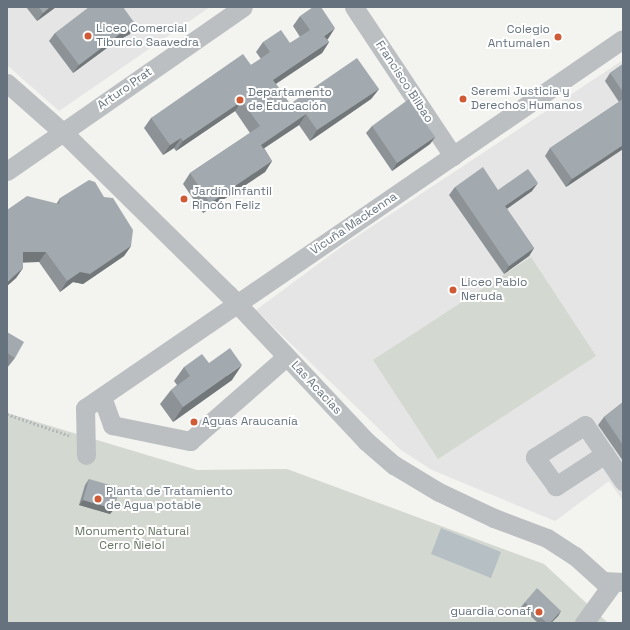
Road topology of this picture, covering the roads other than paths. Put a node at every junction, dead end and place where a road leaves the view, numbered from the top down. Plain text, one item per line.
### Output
1 (243, 7) edge
2 (354, 7) edge
3 (623, 39) edge
4 (7, 83) edge
5 (63, 132) junction
6 (453, 156) junction
7 (7, 171) edge
8 (237, 304) junction
9 (286, 357) junction
10 (102, 397) junction
11 (86, 448) road end
12 (605, 454) dead end
13 (623, 481) edge
14 (618, 583) edge
15 (584, 623) edge

1 - 5 street, Arturo Prat
2 - 6 street, Francisco Bilbao
3 - 6 street, Vicuña Mackenna
4 - 5 street, Las Acacias
5 - 7 street, Arturo Prat
5 - 8 street, Las Acacias
6 - 8 street, Vicuña Mackenna
8 - 9 street, Las Acacias
8 - 10 street, Vicuña Mackenna
9 - 10 street
9 - 14 street, Las Acacias
10 - 11 street, Vicuña Mackenna
12 - 13 street
14 - 15 street

